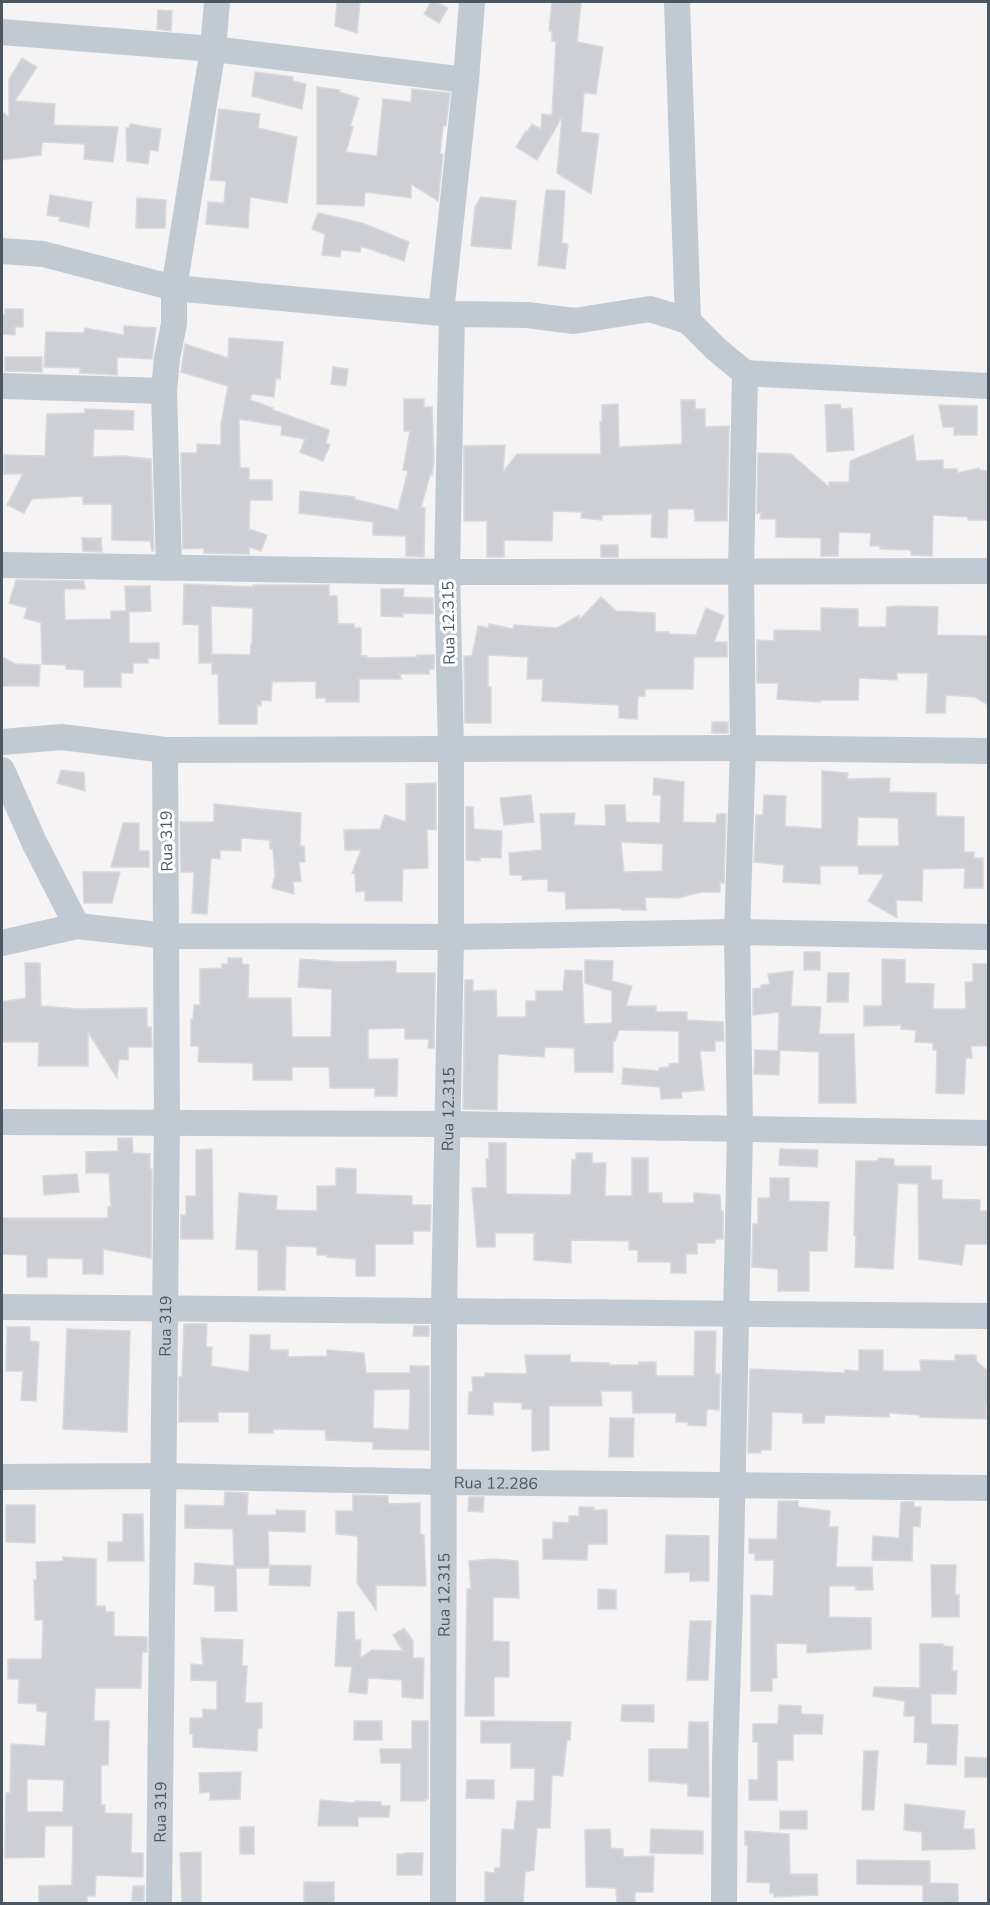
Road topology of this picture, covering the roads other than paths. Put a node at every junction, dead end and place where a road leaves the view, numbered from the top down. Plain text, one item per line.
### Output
1 (217, 2) edge
2 (472, 2) edge
3 (677, 2) edge
4 (2, 32) edge
5 (213, 49) junction
6 (466, 80) junction
7 (2, 251) edge
8 (174, 288) junction
9 (447, 313) junction
10 (688, 321) junction
11 (745, 373) junction
12 (2, 386) edge
13 (988, 386) edge
14 (164, 391) junction
15 (2, 565) edge
16 (169, 567) junction
17 (741, 570) junction
18 (988, 571) edge
19 (447, 572) junction
20 (2, 742) edge
21 (743, 748) junction
22 (165, 750) junction
23 (451, 750) junction
24 (988, 751) edge
25 (2, 770) edge
26 (77, 926) junction
27 (737, 932) junction
28 (168, 936) junction
29 (451, 937) junction
30 (988, 937) edge
31 (2, 943) edge
32 (2, 1122) edge
33 (167, 1123) junction
34 (447, 1124) junction
35 (740, 1130) junction
36 (988, 1133) edge
37 (2, 1307) edge
38 (165, 1307) junction
39 (444, 1309) junction
40 (736, 1313) junction
41 (988, 1316) edge
42 (163, 1476) junction
43 (2, 1478) edge
44 (444, 1482) junction
45 (732, 1486) junction
46 (988, 1488) edge
47 (159, 1904) edge
48 (443, 1904) edge
49 (724, 1904) edge

1 - 5 street
2 - 6 street, Rua 12.315
3 - 10 street
4 - 5 street
5 - 6 street
5 - 8 street
6 - 9 street, Rua 12.315
7 - 8 street
8 - 9 street
8 - 14 street
9 - 10 street
9 - 19 street, Rua 12.315
10 - 11 street
11 - 13 street
11 - 17 street
12 - 14 street
14 - 16 street
15 - 16 street
16 - 19 street
17 - 18 street
17 - 19 street
17 - 21 street
19 - 23 street, Rua 12.315
20 - 22 street
21 - 23 street
21 - 24 street
21 - 27 street
22 - 23 street
22 - 28 street, Rua 319
23 - 29 street, Rua 12.315
25 - 26 street
26 - 28 street
26 - 31 street
27 - 29 street
27 - 30 street
27 - 35 street
28 - 29 street
28 - 33 street, Rua 319
29 - 34 street, Rua 12.315
32 - 33 street
33 - 34 street
33 - 38 street, Rua 319
34 - 35 street
34 - 39 street, Rua 12.315
35 - 36 street
35 - 40 street
37 - 38 street
38 - 39 street
38 - 42 street, Rua 319
39 - 40 street
39 - 44 street, Rua 12.315
40 - 41 street
40 - 45 street
42 - 43 street, Rua 12.286
42 - 44 street, Rua 12.286
42 - 47 street, Rua 319
44 - 45 street, Rua 12.286
44 - 48 street, Rua 12.315
45 - 46 street, Rua 12.286
45 - 49 street

